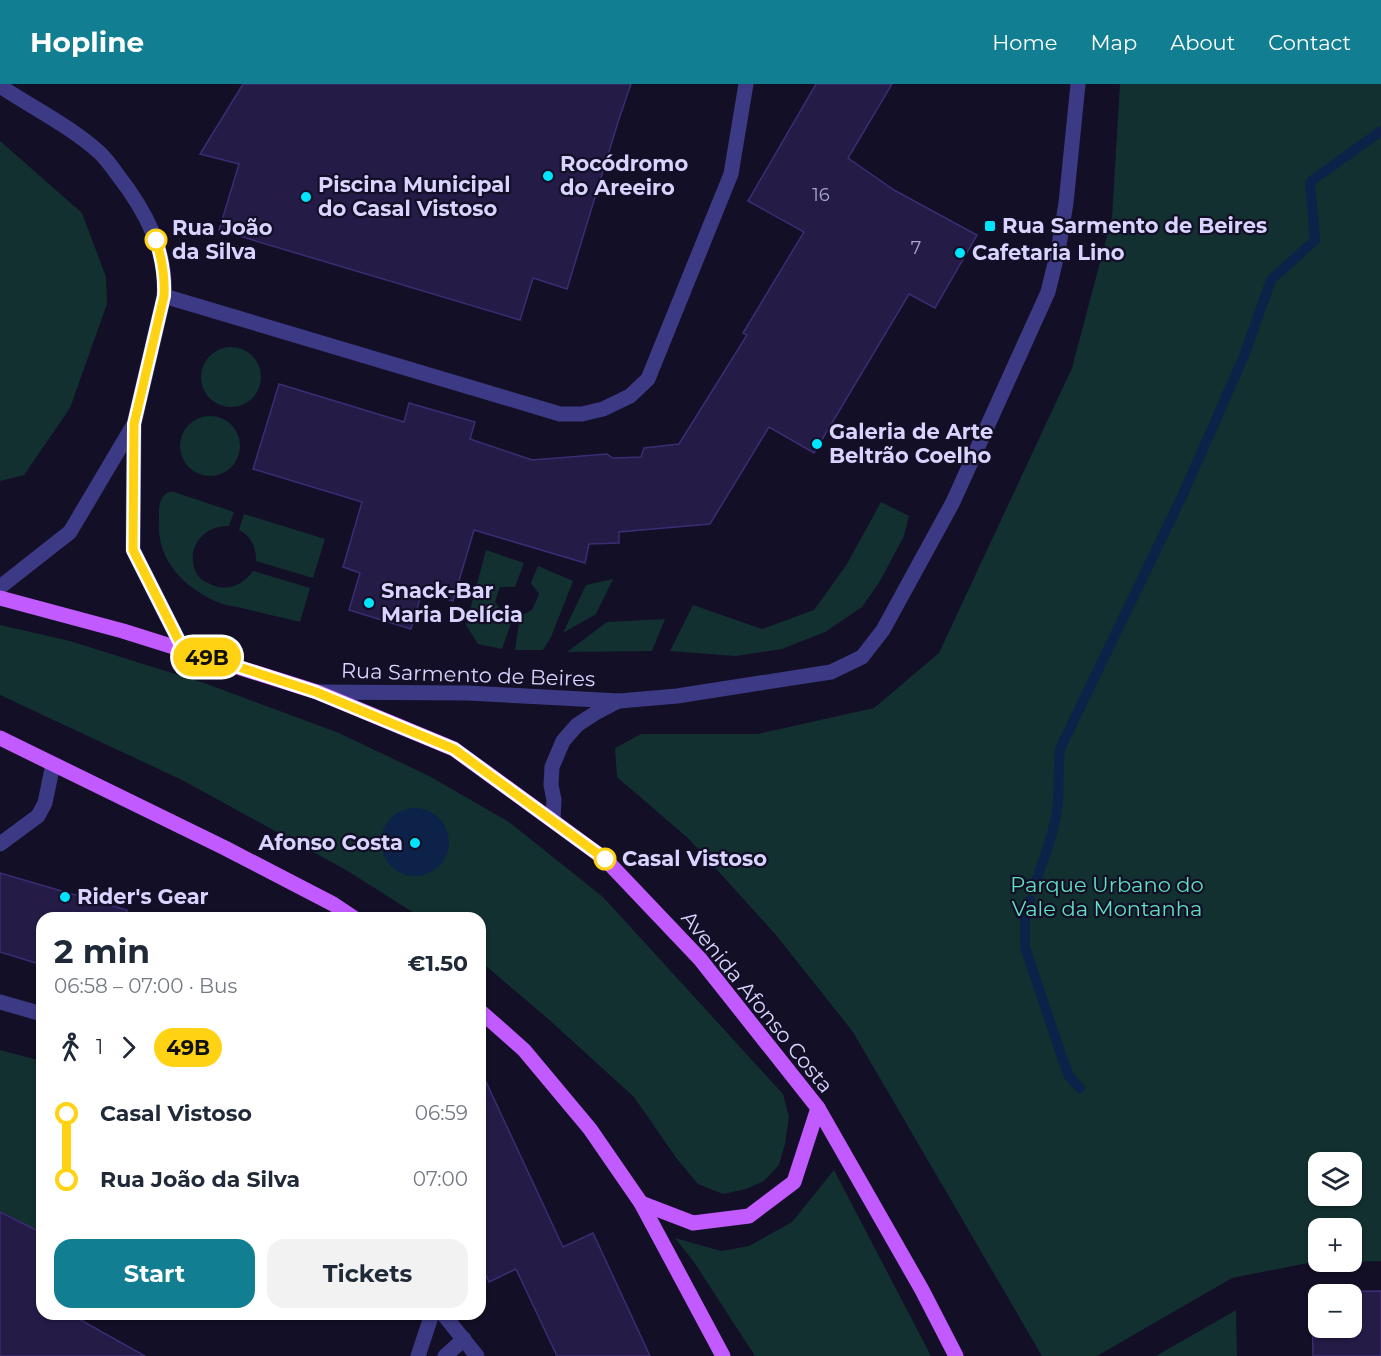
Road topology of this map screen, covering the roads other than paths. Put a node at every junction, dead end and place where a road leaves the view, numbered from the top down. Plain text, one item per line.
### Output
1 (746, 84) edge
2 (1078, 84) edge
3 (0, 86) edge
4 (164, 296) junction
5 (134, 424) junction
6 (0, 587) edge
7 (0, 598) edge
8 (183, 649) junction
9 (316, 692) junction
10 (619, 701) junction
11 (0, 738) edge
12 (52, 764) junction
13 (553, 820) junction
14 (0, 844) edge
15 (345, 912) edge
16 (0, 1002) edge
17 (36, 1012) edge
18 (486, 1016) edge
19 (818, 1108) junction
20 (641, 1203) junction
21 (430, 1320) edge
22 (448, 1320) edge
23 (464, 1339) junction
24 (418, 1356) edge
25 (445, 1356) edge
26 (477, 1356) edge
27 (723, 1356) edge
28 (956, 1356) edge

1 - 4 street
2 - 10 street, Rua Sarmento de Beires
3 - 4 street
4 - 5 street
5 - 6 street
5 - 8 street
7 - 8 main road, Avenida Afonso Costa
8 - 9 main road, Avenida Afonso Costa
9 - 10 street, Rua Sarmento de Beires
9 - 13 main road, Avenida Afonso Costa
10 - 13 street, Rua Sarmento de Beires
11 - 12 main road
12 - 14 street
12 - 15 main road
13 - 19 main road, Avenida Afonso Costa
16 - 17 street
18 - 20 main road
19 - 20 main road
19 - 28 main road, Avenida Afonso Costa
20 - 27 main road
21 - 24 street
22 - 23 street
23 - 25 street
23 - 26 street

